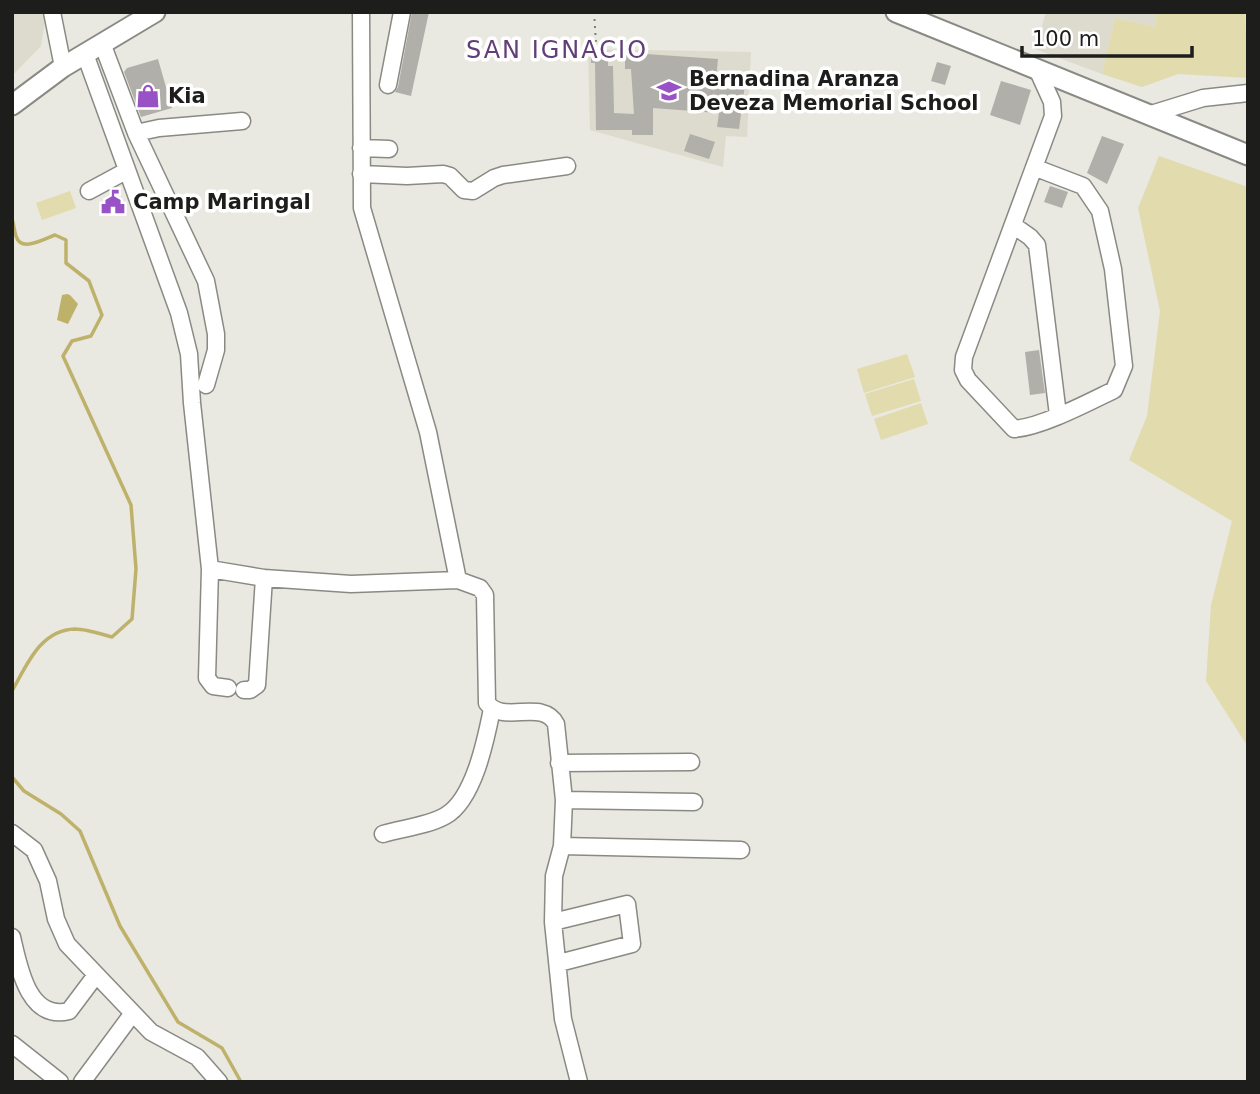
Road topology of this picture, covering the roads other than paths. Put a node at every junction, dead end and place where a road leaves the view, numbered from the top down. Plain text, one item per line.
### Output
1 (51, 12) edge
2 (155, 12) edge
3 (361, 12) edge
4 (402, 12) edge
5 (896, 12) edge
6 (94, 48) junction
7 (64, 67) junction
8 (1037, 69) junction
9 (388, 85) dead end
10 (1248, 93) edge
11 (12, 105) edge
12 (1149, 115) junction
13 (242, 121) dead end
14 (136, 133) junction
15 (361, 148) junction
16 (389, 149) dead end
17 (1248, 155) edge
18 (567, 166) dead end
19 (1036, 168) junction
20 (126, 171) junction
21 (360, 174) junction
22 (89, 191) dead end
23 (1013, 225) junction
24 (206, 385) dead end
25 (1058, 415) junction
26 (210, 569) junction
27 (264, 578) junction
28 (458, 580) junction
29 (492, 709) junction
30 (559, 762) junction
31 (691, 762) dead end
32 (564, 800) junction
33 (694, 802) dead end
34 (12, 833) edge
35 (383, 834) dead end
36 (562, 846) junction
37 (741, 850) dead end
38 (553, 922) junction
39 (12, 937) edge
40 (559, 963) junction
41 (96, 975) junction
42 (133, 1013) junction
43 (12, 1044) edge
44 (60, 1082) edge
45 (82, 1082) edge
46 (219, 1082) edge
47 (579, 1082) edge

1 - 7 street
2 - 6 main road
3 - 15 street
4 - 9 street
5 - 8 main road
6 - 7 main road
6 - 14 street
6 - 20 street
7 - 11 main road
8 - 12 main road
8 - 19 street
10 - 12 street
12 - 17 main road
13 - 14 street
14 - 24 street
15 - 16 street
15 - 21 street
18 - 21 street
19 - 23 street
19 - 25 street
20 - 22 street
20 - 26 street
21 - 28 street
23 - 25 street
23 - 25 street
26 - 27 street
26 - 27 street
27 - 28 street
28 - 29 street
29 - 30 street
29 - 35 street
30 - 31 street
30 - 32 street
32 - 33 street
32 - 36 street
34 - 41 street
36 - 37 street
36 - 38 street
38 - 40 street
38 - 40 street
39 - 41 street
40 - 47 street
41 - 42 street
42 - 45 street
42 - 46 street
43 - 44 street

